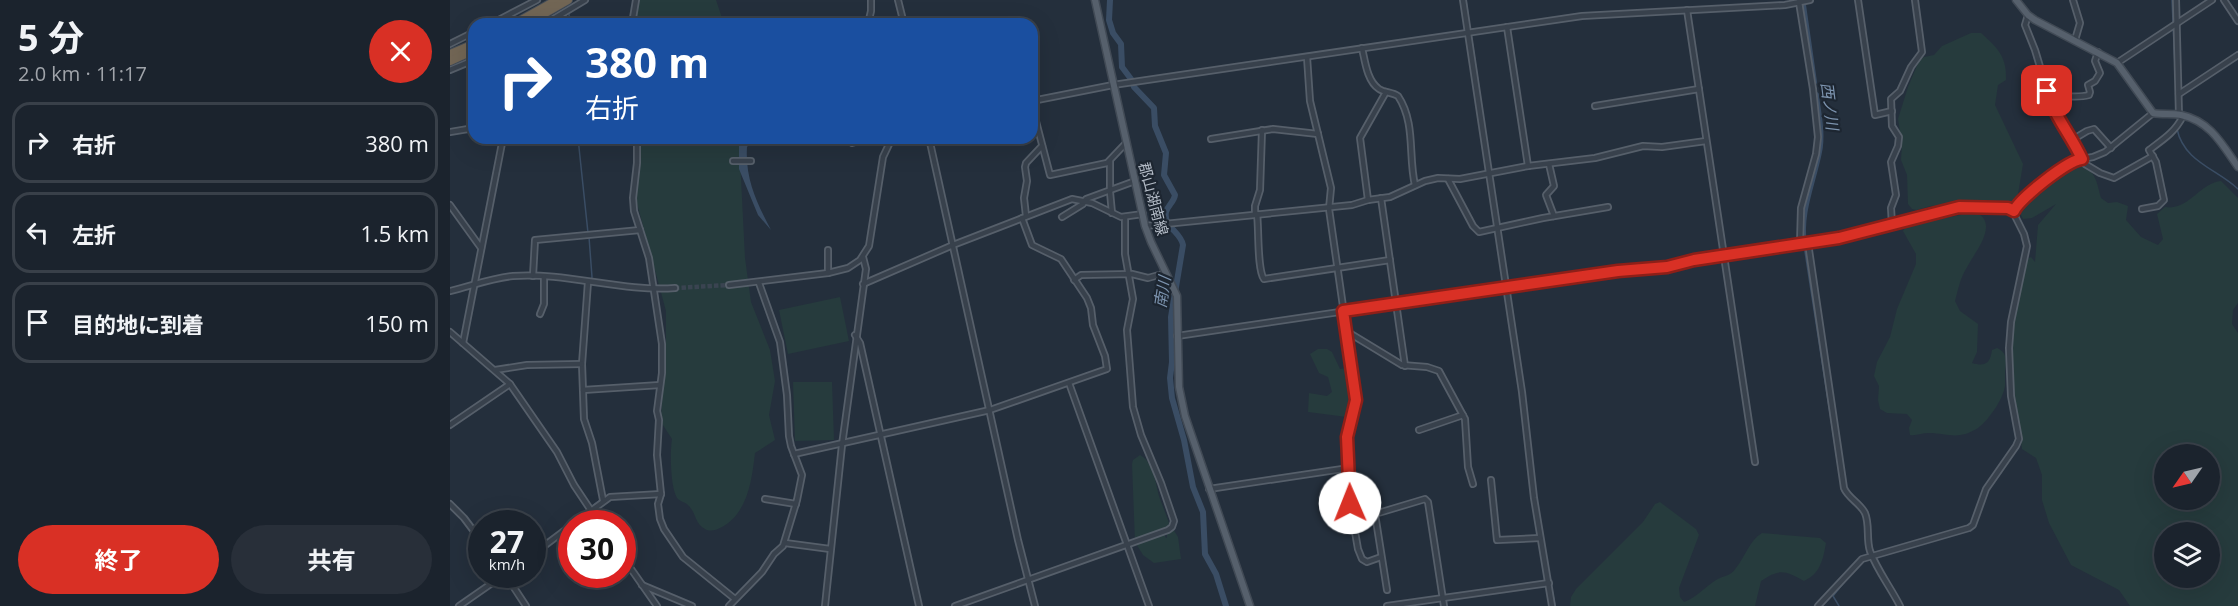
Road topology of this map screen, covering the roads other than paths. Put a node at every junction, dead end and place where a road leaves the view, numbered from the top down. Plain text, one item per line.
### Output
1 (537, 0) edge
2 (557, 0) edge
3 (568, 0) edge
4 (585, 0) edge
5 (636, 0) edge
6 (871, 0) edge
7 (898, 0) edge
8 (1095, 0) edge
9 (1463, 0) edge
10 (1810, 0) edge
11 (1858, 0) edge
12 (1915, 0) edge
13 (2016, 0) edge
14 (2073, 0) edge
15 (2176, 0) edge
16 (2212, 0) edge
17 (2224, 0) edge
18 (1799, 2) junction
19 (528, 5) edge
20 (1687, 10) junction
21 (2028, 15) junction
22 (503, 18) edge
23 (525, 18) edge
24 (536, 18) edge
25 (555, 18) edge
26 (633, 18) edge
27 (870, 18) edge
28 (902, 18) edge
29 (2238, 21) edge
30 (2176, 24) junction
31 (1507, 27) junction
32 (1468, 32) junction
33 (468, 35) edge
34 (2075, 40) junction
35 (450, 44) edge
36 (468, 46) edge
37 (1362, 48) junction
38 (2098, 52) junction
39 (468, 53) edge
40 (450, 54) edge
41 (2238, 55) edge
42 (1307, 57) junction
43 (450, 61) edge
44 (468, 62) edge
45 (2117, 63) junction
46 (450, 70) edge
47 (1113, 85) junction
48 (1699, 89) junction
49 (1386, 92) junction
50 (2179, 94) junction
51 (2049, 97) junction
52 (1038, 99) edge
53 (1595, 105) dead end
54 (1892, 111) junction
55 (2153, 113) junction
56 (2181, 115) junction
57 (468, 129) edge
58 (1262, 130) junction
59 (450, 132) edge
60 (1038, 133) edge
61 (1318, 134) junction
62 (1210, 139) dead end
63 (2072, 140) junction
64 (1706, 141) junction
65 (1126, 143) junction
66 (502, 144) edge
67 (637, 144) edge
68 (889, 144) edge
69 (930, 144) edge
70 (1041, 146) junction
71 (2111, 148) junction
72 (2153, 156) junction
73 (2082, 159) junction
74 (733, 161) dead end
75 (751, 161) dead end
76 (1110, 161) junction
77 (1549, 164) junction
78 (1528, 166) junction
79 (2238, 167) edge
80 (1489, 174) junction
81 (1448, 179) junction
82 (1135, 181) junction
83 (1415, 185) junction
84 (1110, 190) junction
85 (1382, 198) junction
86 (1368, 200) junction
87 (1084, 201) junction
88 (450, 205) edge
89 (1330, 207) junction
90 (1608, 207) dead end
91 (2142, 209) dead end
92 (2014, 211) junction
93 (1112, 213) junction
94 (1143, 214) junction
95 (1256, 214) junction
96 (1554, 216) junction
97 (1024, 217) junction
98 (1125, 217) junction
99 (1062, 218) dead end
100 (1892, 225) junction
101 (1145, 226) junction
102 (1497, 228) junction
103 (640, 230) junction
104 (1804, 243) junction
105 (953, 245) junction
106 (481, 248) junction
107 (828, 250) dead end
108 (1724, 255) junction
109 (863, 257) junction
110 (1390, 260) junction
111 (1338, 268) junction
112 (828, 273) junction
113 (1166, 273) junction
114 (1130, 274) junction
115 (533, 276) junction
116 (544, 278) junction
117 (1074, 280) junction
118 (588, 282) junction
119 (759, 283) junction
120 (863, 284) junction
121 (475, 285) junction
122 (729, 285) tunnel mouth
123 (1506, 287) junction
124 (675, 288) tunnel mouth
125 (653, 289) junction
126 (450, 291) edge
127 (1397, 303) junction
128 (1343, 311) junction
129 (540, 314) dead end
130 (1346, 331) junction
131 (450, 332) edge
132 (855, 336) junction
133 (1177, 336) junction
134 (463, 344) junction
135 (582, 364) junction
136 (1405, 366) junction
137 (495, 370) junction
138 (1070, 383) junction
139 (510, 384) junction
140 (660, 385) junction
141 (583, 390) junction
142 (990, 410) junction
143 (1464, 415) junction
144 (450, 424) edge
145 (1419, 430) dead end
146 (881, 435) junction
147 (842, 444) junction
148 (794, 454) junction
149 (1755, 462) dead end
150 (1349, 468) junction
151 (1491, 480) dead end
152 (1473, 484) dead end
153 (1209, 489) junction
154 (661, 494) junction
155 (765, 499) dead end
156 (603, 500) junction
157 (450, 504) edge
158 (796, 504) junction
159 (590, 509) joint
160 (468, 523) edge
161 (558, 535) edge
162 (1540, 538) junction
163 (785, 543) junction
164 (546, 544) edge
165 (1127, 545) junction
166 (830, 549) junction
167 (1873, 555) junction
168 (1380, 557) junction
169 (636, 576) edge
170 (1028, 580) junction
171 (1549, 583) junction
172 (642, 585) junction
173 (486, 588) edge
174 (514, 588) edge
175 (1387, 590) dead end
176 (1443, 598) junction
177 (735, 599) junction
178 (459, 606) edge
179 (526, 606) edge
180 (657, 606) edge
181 (692, 606) edge
182 (729, 606) edge
183 (825, 606) edge
184 (919, 606) edge
185 (955, 606) edge
186 (1035, 606) edge
187 (1149, 606) edge
188 (1250, 606) edge
189 (1387, 606) edge
190 (1444, 606) edge
191 (1552, 606) edge
192 (1818, 606) edge
193 (1900, 606) edge

1 - 19 street
2 - 23 highway
3 - 24 highway
4 - 25 street
5 - 26 street
6 - 27 street
7 - 28 street
8 - 47 main road, 郡山湖南線
9 - 32 street
10 - 18 street
11 - 54 street
12 - 54 street
13 - 21 main road
14 - 34 street
15 - 30 street
16 - 30 street
17 - 29 street
18 - 20 street
18 - 104 street
19 - 22 street
20 - 31 street
20 - 48 street
21 - 34 main road
21 - 51 street
30 - 45 street
30 - 50 street
31 - 32 street
31 - 78 street
32 - 37 street
32 - 80 street
33 - 35 street
34 - 38 main road
36 - 40 highway
37 - 42 street
37 - 49 street
38 - 45 main road
38 - 51 street
39 - 43 highway
41 - 50 street
42 - 47 street
42 - 61 street
44 - 46 street
45 - 55 main road
47 - 52 street
47 - 65 main road, 郡山湖南線
48 - 53 street
48 - 64 street
49 - 83 street
49 - 86 street
50 - 56 street
51 - 63 street
54 - 100 street
55 - 56 main road
55 - 71 street
56 - 72 street
56 - 79 main road
57 - 59 street
58 - 61 street
58 - 62 street
58 - 95 street
60 - 70 street
61 - 89 street
63 - 71 street
63 - 73 street
64 - 77 street
64 - 108 street
65 - 76 street
65 - 82 main road, 郡山湖南線
66 - 106 street
67 - 103 street
68 - 109 street
69 - 105 street
70 - 76 street
70 - 97 street
71 - 73 street
72 - 73 street
72 - 91 street
73 - 92 street
74 - 75 street
76 - 84 street
77 - 78 street
77 - 96 street
78 - 80 street
80 - 81 street
80 - 102 street
81 - 83 street
81 - 102 street
82 - 84 street
82 - 94 main road, 郡山湖南線
83 - 85 street
84 - 87 street
84 - 93 street
85 - 86 street
85 - 110 street
86 - 89 street
87 - 93 street
87 - 97 street
87 - 99 street
88 - 106 street
89 - 95 street
89 - 111 street
90 - 96 street
92 - 100 street
92 - 167 street
93 - 98 street
94 - 98 street
94 - 101 main road, 郡山湖南線
95 - 101 street
95 - 111 street
96 - 102 street
97 - 105 street
97 - 117 street
98 - 114 street
100 - 104 street
101 - 113 main road, 郡山湖南線
102 - 123 street
103 - 115 street
103 - 125 street
104 - 108 street
104 - 167 street
105 - 120 street
105 - 142 street
106 - 121 street
107 - 112 street
108 - 123 street
108 - 149 street
109 - 112 street
109 - 120 street
110 - 111 street
110 - 127 street
111 - 128 street
112 - 119 street
113 - 114 street
113 - 133 main road, 郡山湖南線
114 - 117 street
114 - 165 street
115 - 116 street
115 - 121 street
116 - 118 street
116 - 129 street
117 - 138 street
118 - 125 street
118 - 135 street
119 - 122 street
119 - 148 street
120 - 132 street
121 - 126 street
121 - 134 street
123 - 127 street
123 - 162 street
124 - 125 street
125 - 140 street
127 - 128 street
127 - 136 street
128 - 130 street
128 - 133 street
130 - 136 street
130 - 150 street
131 - 134 street
132 - 146 street
132 - 147 street
133 - 153 main road, 郡山湖南線
134 - 137 street
135 - 137 street
135 - 141 street
136 - 143 street
137 - 139 street
138 - 142 street
138 - 165 street
139 - 144 street
139 - 159 street
140 - 141 street
140 - 154 street
141 - 156 street
142 - 146 street
142 - 170 street
143 - 145 street
143 - 152 street
146 - 147 street
146 - 184 street
147 - 148 street
147 - 166 street
148 - 158 street
150 - 153 street
150 - 168 street
151 - 162 street
153 - 188 main road, 郡山湖南線
154 - 156 street
154 - 177 street
155 - 158 street
156 - 159 street
157 - 160 street
158 - 163 street
161 - 164 street
162 - 171 street
163 - 166 street
163 - 177 street
165 - 170 street
165 - 187 street
166 - 183 street
167 - 192 street
167 - 193 street
168 - 175 street
168 - 176 street
169 - 172 street
170 - 185 street
170 - 186 street
171 - 176 street
171 - 191 street
172 - 180 street
172 - 181 street
173 - 178 street
174 - 179 street
176 - 189 street
176 - 190 street
177 - 182 street

